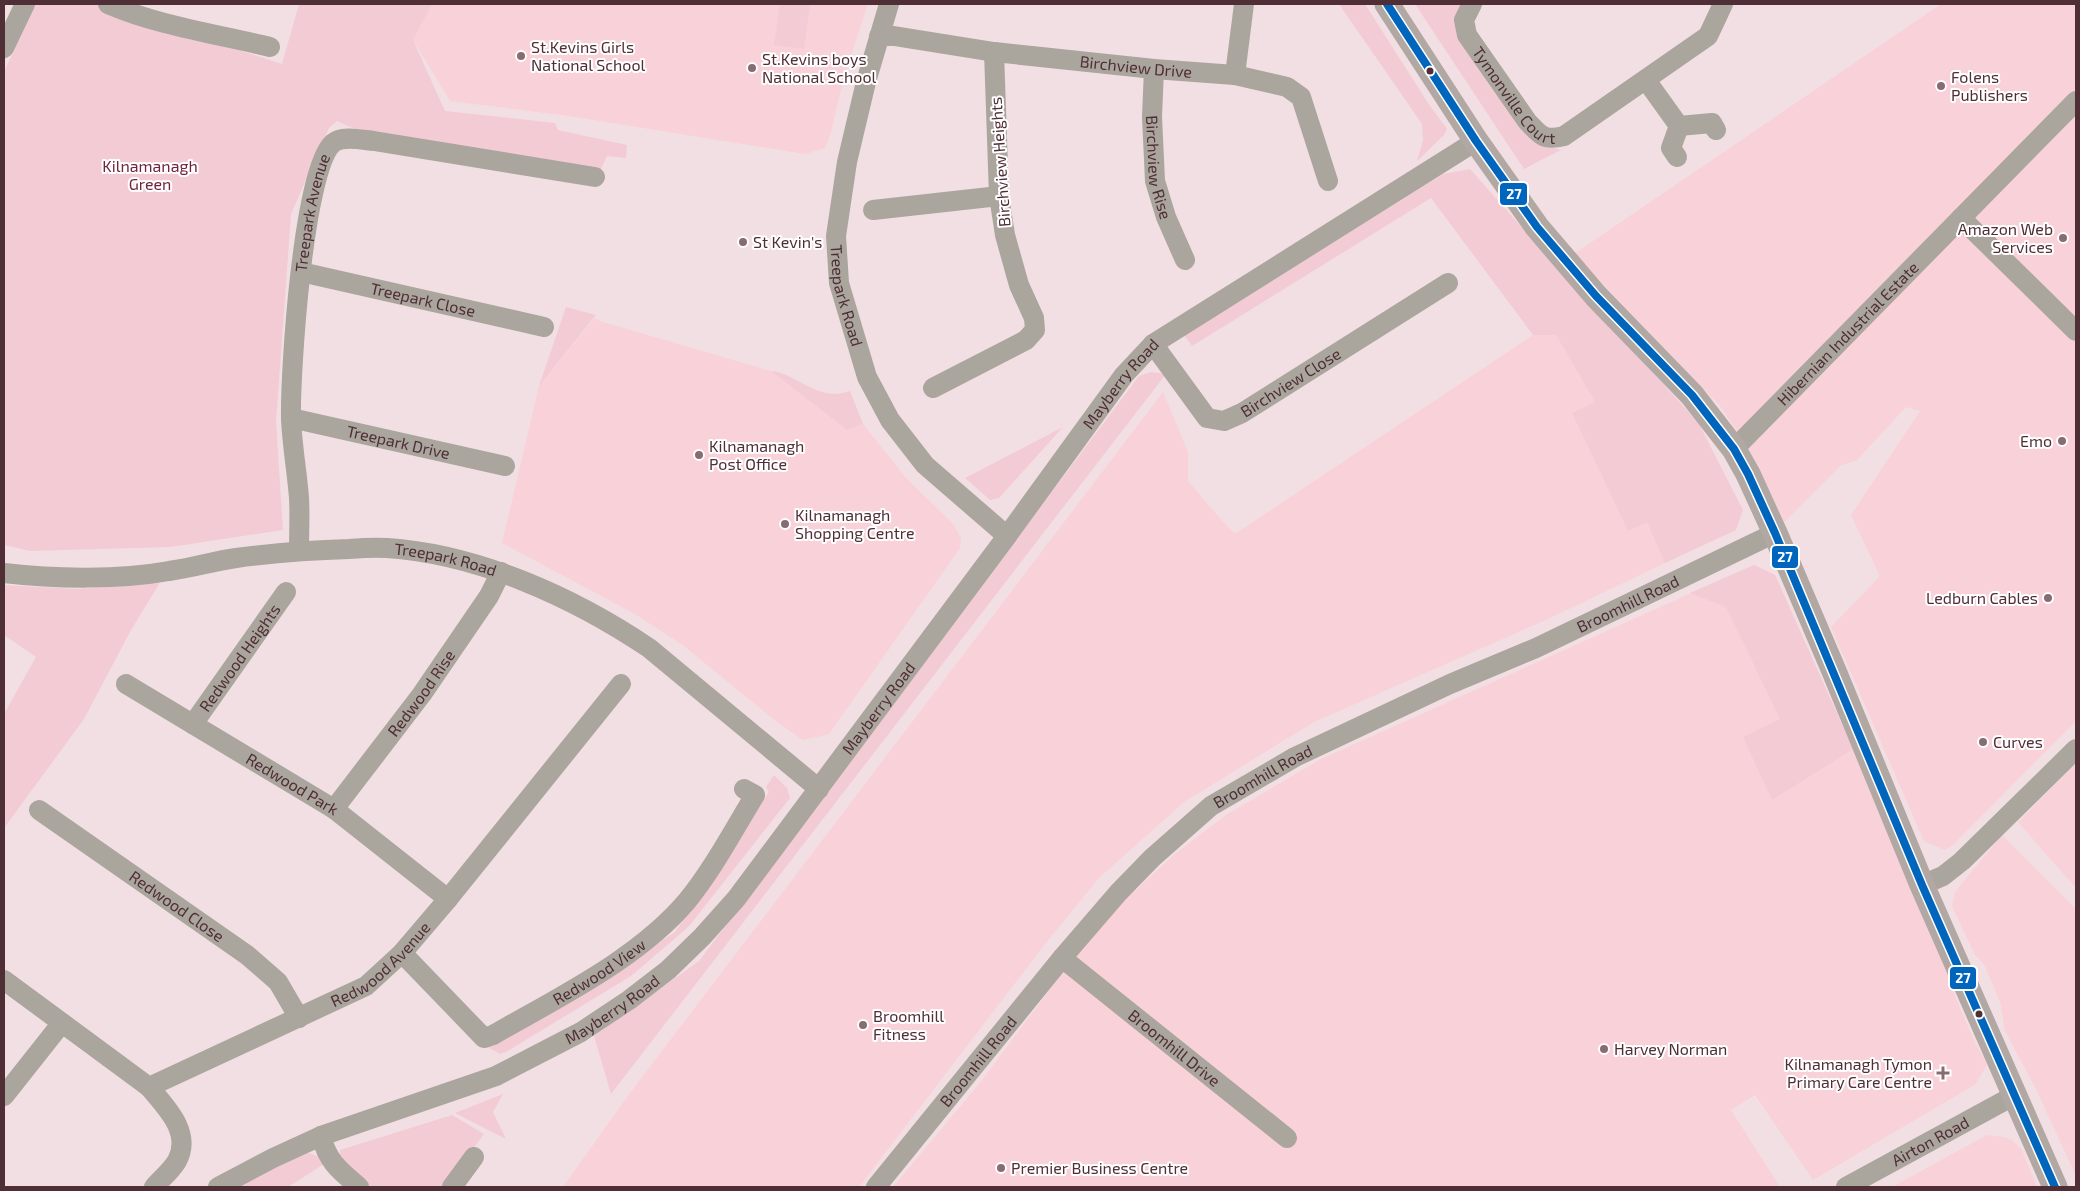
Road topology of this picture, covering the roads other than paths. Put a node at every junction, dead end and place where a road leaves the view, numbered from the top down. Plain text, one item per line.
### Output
1 (25, 4) edge
2 (108, 4) edge
3 (889, 4) edge
4 (1244, 4) edge
5 (1388, 4) edge
6 (1472, 4) edge
7 (1723, 4) edge
8 (880, 36) junction
9 (270, 47) dead end
10 (4, 48) edge
11 (994, 52) junction
12 (1154, 69) junction
13 (1235, 75) junction
14 (1646, 80) junction
15 (2076, 100) edge
16 (1679, 126) junction
17 (1716, 130) dead end
18 (1476, 141) junction
19 (1677, 157) dead end
20 (595, 177) dead end
21 (1328, 181) dead end
22 (1000, 196) junction
23 (873, 210) dead end
24 (1961, 218) junction
25 (1186, 260) dead end
26 (301, 272) junction
27 (1448, 283) dead end
28 (544, 327) dead end
29 (2076, 331) edge
30 (1153, 344) junction
31 (934, 388) dead end
32 (291, 418) junction
33 (1734, 449) junction
34 (505, 466) dead end
35 (1775, 533) junction
36 (1007, 536) junction
37 (300, 551) junction
38 (501, 572) junction
39 (4, 573) edge
40 (286, 592) dead end
41 (126, 684) dead end
42 (621, 684) dead end
43 (193, 724) junction
44 (2076, 749) edge
45 (744, 789) dead end
46 (819, 789) junction
47 (334, 809) junction
48 (39, 810) dead end
49 (1922, 885) junction
50 (448, 899) junction
51 (402, 953) junction
52 (1062, 958) junction
53 (4, 980) edge
54 (298, 1018) junction
55 (61, 1024) junction
56 (149, 1087) junction
57 (2015, 1094) junction
58 (4, 1096) edge
59 (321, 1136) junction
60 (1287, 1138) dead end
61 (474, 1157) dead end
62 (154, 1187) edge
63 (218, 1187) edge
64 (359, 1187) edge
65 (452, 1187) edge
66 (876, 1187) edge
67 (1846, 1187) edge
68 (2055, 1187) edge

1 - 10 street
2 - 9 street
3 - 8 street, Treepark Road
4 - 13 street
5 - 18 main road
6 - 14 street, Tymonville Court
7 - 14 street, Tymonville Court
8 - 11 street, Birchview Drive
8 - 36 street, Treepark Road
11 - 12 street, Birchview Drive
11 - 22 street, Birchview Heights
12 - 13 street, Birchview Drive
12 - 25 street, Birchview Rise
13 - 21 street, Birchview Drive
14 - 16 street
15 - 24 street, Hibernian Industrial Estate
16 - 17 street
16 - 19 street
18 - 30 street, Mayberry Road
18 - 33 main road
20 - 26 street, Treepark Avenue
22 - 23 street
22 - 31 street, Birchview Heights
24 - 29 street
24 - 33 street, Hibernian Industrial Estate
26 - 28 street, Treepark Close
26 - 32 street, Treepark Avenue
27 - 30 street, Birchview Close
30 - 36 street, Mayberry Road
32 - 34 street, Treepark Drive
32 - 37 street, Treepark Avenue
33 - 35 main road
35 - 49 main road
35 - 52 street, Broomhill Road
36 - 46 street, Mayberry Road
37 - 38 street, Treepark Road
37 - 39 street, Treepark Road
38 - 46 street, Treepark Road
38 - 47 street, Redwood Rise
40 - 43 street, Redwood Heights
41 - 43 street, Redwood Park
42 - 50 street, Redwood Avenue
43 - 47 street, Redwood Park
44 - 49 street
45 - 51 street, Redwood View
46 - 59 street, Mayberry Road
47 - 50 street, Redwood Park
48 - 54 street, Redwood Close
49 - 57 main road
50 - 51 street, Redwood Avenue
51 - 54 street, Redwood Avenue
52 - 60 street, Broomhill Drive
52 - 66 street, Broomhill Road
53 - 55 street
54 - 56 street, Redwood Avenue
55 - 56 street
55 - 58 street
56 - 62 street
57 - 67 street, Airton Road
57 - 68 main road
59 - 63 street, Mayberry Road
59 - 64 street
61 - 65 street

